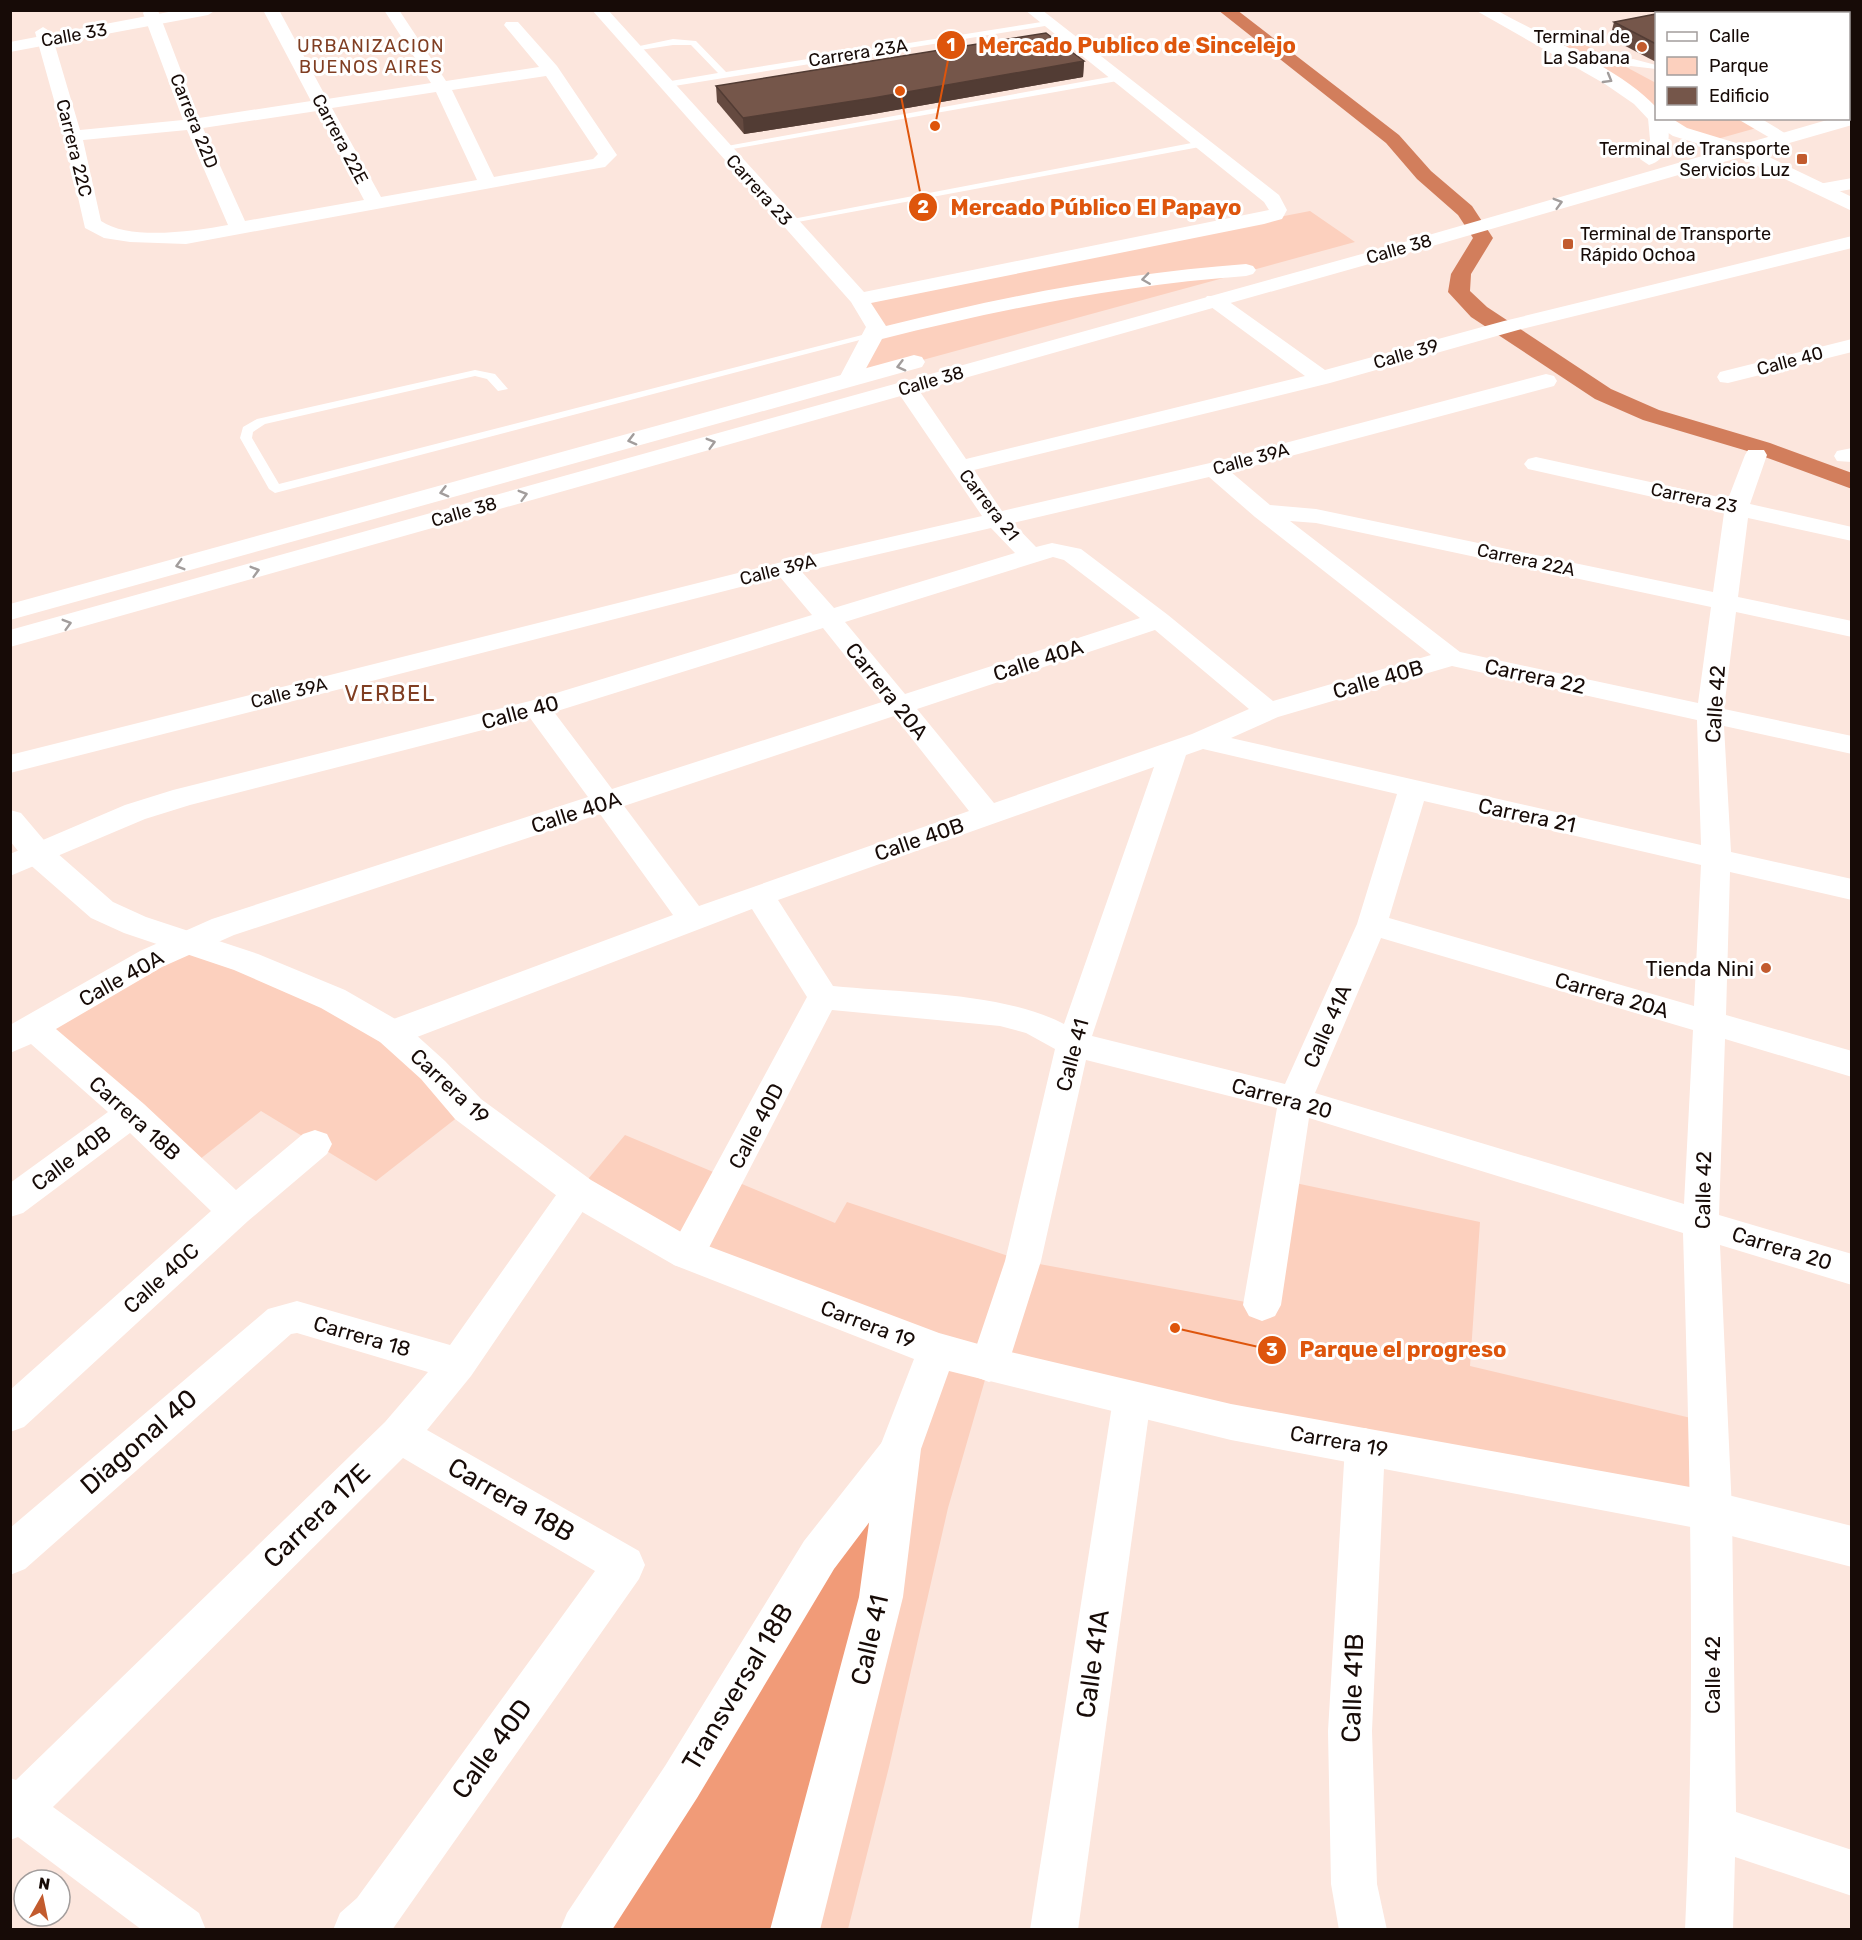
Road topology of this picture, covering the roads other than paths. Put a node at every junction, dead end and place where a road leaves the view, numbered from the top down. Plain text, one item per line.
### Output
1 (208, 10) edge
2 (271, 10) edge
3 (391, 10) edge
4 (599, 10) edge
5 (1032, 10) edge
6 (1483, 10) edge
7 (156, 15) edge
8 (1048, 23) junction
9 (512, 25) dead end
10 (44, 36) junction
11 (10, 38) edge
12 (10, 47) edge
13 (634, 48) junction
14 (1601, 54) dead end
15 (1618, 64) junction
16 (1655, 67) edge
17 (551, 70) junction
18 (723, 74) junction
19 (1120, 78) junction
20 (1655, 82) edge
21 (668, 84) junction
22 (442, 87) junction
23 (321, 104) junction
24 (1655, 116) edge
25 (1658, 120) edge
26 (1660, 120) edge
27 (1775, 120) edge
28 (1847, 120) edge
29 (1753, 123) edge
30 (193, 124) junction
31 (72, 136) junction
32 (1784, 138) junction
33 (1710, 141) junction
34 (1202, 144) junction
35 (721, 148) junction
36 (1739, 150) junction
37 (1649, 159) junction
38 (1851, 183) edge
39 (488, 184) junction
40 (1820, 189) junction
41 (376, 205) junction
42 (1851, 205) edge
43 (787, 220) junction
44 (239, 229) junction
45 (1851, 242) edge
46 (1246, 270) junction
47 (859, 299) junction
48 (1214, 300) junction
49 (1121, 305) dead end
50 (971, 311) junction
51 (874, 335) junction
52 (1851, 345) edge
53 (940, 355) dead end
54 (1728, 377) dead end
55 (1322, 378) junction
56 (849, 380) junction
57 (1546, 381) dead end
58 (906, 388) junction
59 (502, 389) dead end
60 (1756, 455) dead end
61 (1536, 464) dead end
62 (960, 467) junction
63 (1214, 468) junction
64 (1737, 507) junction
65 (1263, 512) junction
66 (996, 519) junction
67 (1851, 534) edge
68 (1031, 556) junction
69 (786, 568) junction
70 (1725, 603) junction
71 (10, 612) edge
72 (830, 619) junction
73 (1159, 620) junction
74 (1851, 629) edge
75 (10, 639) edge
76 (1451, 658) junction
77 (898, 707) junction
78 (537, 708) junction
79 (1268, 711) junction
80 (1710, 714) junction
81 (1188, 745) junction
82 (1851, 745) edge
83 (10, 764) edge
84 (1413, 790) junction
85 (605, 803) junction
86 (988, 815) junction
87 (10, 820) edge
88 (1716, 857) junction
89 (24, 860) edge
90 (1851, 890) edge
91 (759, 895) junction
92 (693, 920) junction
93 (1372, 924) junction
94 (185, 943) junction
95 (823, 997) junction
96 (1708, 1023) junction
97 (392, 1034) junction
98 (22, 1035) edge
99 (1072, 1044) junction
100 (1851, 1064) edge
101 (1295, 1100) junction
102 (132, 1113) junction
103 (315, 1144) dead end
104 (578, 1191) junction
105 (10, 1203) edge
106 (235, 1210) junction
107 (1701, 1222) junction
108 (687, 1254) junction
109 (1851, 1269) edge
110 (1262, 1305) dead end
111 (268, 1328) joint
112 (937, 1350) junction
113 (458, 1364) junction
114 (989, 1365) junction
115 (1132, 1399) junction
116 (10, 1415) edge
117 (399, 1435) junction
118 (1365, 1446) junction
119 (900, 1449) junction
120 (1712, 1511) junction
121 (1851, 1547) edge
122 (10, 1555) edge
123 (624, 1565) joint
124 (13, 1809) edge
125 (1713, 1827) junction
126 (1851, 1873) edge
127 (182, 1929) edge
128 (357, 1929) edge
129 (584, 1929) edge
130 (795, 1929) edge
131 (1054, 1929) edge
132 (1363, 1929) edge
133 (1709, 1929) edge

1 - 7 main road, Calle 33
2 - 23 street, Carrera 22E
3 - 22 street
4 - 13 street, Carrera 23
5 - 8 street
6 -> 24 main road
7 - 10 main road, Calle 33
7 - 30 street, Carrera 22D
8 - 18 lane, Carrera 23A
8 - 19 street
9 - 17 street
10 - 11 main road, Calle 33
10 - 12 main road, Calle 33
10 - 31 street, Carrera 22C
13 - 18 lane
13 - 21 street, Carrera 23
14 - 15 main road
15 - 16 lane
15 - 20 main road
17 - 22 street
17 - 39 street
18 - 21 lane, Carrera 23A
19 - 34 street
19 - 35 lane
21 - 35 street, Carrera 23
22 - 23 street
22 - 39 street
23 - 30 street
23 - 41 street, Carrera 22E
25 - 37 main road
26 - 33 main road
27 - 29 main road, Calle 38
28 - 32 main road, Calle 38
29 - 32 main road
29 - 33 main road, Calle 38
30 - 31 street
30 - 44 street, Carrera 22D
31 - 44 street, Carrera 22C
32 - 36 main road, Calle 38
33 - 36 main road
33 - 37 main road, Calle 38
34 - 43 lane
34 - 47 street
35 - 43 street, Carrera 23
36 - 40 main road
48 -> 36 main road, Calle 38
37 - 46 main road, Calle 38
38 - 40 street
39 - 41 street
40 - 42 main road
41 - 44 street
43 - 47 street, Carrera 23
45 - 55 street, Calle 39
46 - 49 main road, Calle 38
46 -> 50 street
47 - 50 street
47 - 51 street, Carrera 23
48 - 55 street
48 - 58 main road, Calle 38
50 - 51 street
51 - 56 street
51 - 59 lane
52 - 54 street, Calle 40
53 -> 56 main road, Calle 38
55 - 62 street, Calle 39
56 -> 71 main road, Calle 38
57 - 63 street, Calle 39A
58 - 62 street, Carrera 21
75 -> 58 main road, Calle 38
60 - 64 street, Calle 42
61 - 64 street, Carrera 23
62 - 66 street, Carrera 21
63 - 65 street
63 - 66 street, Calle 39A
64 - 67 street, Carrera 23
64 - 70 street, Calle 42
65 - 70 street, Carrera 22A
65 - 76 street, Carrera 22
66 - 68 street, Carrera 21
66 - 69 street, Calle 39A
68 - 72 street, Calle 40
68 - 73 street, Carrera 21
69 - 72 street, Carrera 20A
69 - 83 street, Calle 39A
70 - 74 street, Carrera 22A
70 - 80 street, Calle 42
72 - 77 street, Carrera 20A
72 - 78 street, Calle 40
73 - 77 street, Calle 40A
73 - 79 street, Carrera 21
76 - 79 street, Calle 40B
76 - 80 street, Carrera 22
77 - 85 street, Calle 40A
77 - 86 street, Carrera 20A
78 - 85 street
78 - 89 street, Calle 40
79 - 81 street, Calle 40B
80 - 82 street, Carrera 22
80 - 88 street, Calle 42
81 - 84 street, Carrera 21
81 - 86 street, Calle 40B
81 - 99 street, Calle 41
84 - 88 street, Carrera 21
84 - 93 street, Calle 41A
85 - 92 street
85 - 94 street, Calle 40A
86 - 91 street, Calle 40B
87 - 89 main road, Carrera 19
88 - 90 street, Carrera 21
88 - 96 street, Calle 42
89 - 94 main road, Carrera 19
91 - 92 street, Calle 40B
91 - 95 street
92 - 97 street, Calle 40B
93 - 96 street, Carrera 20A
93 - 101 street, Calle 41A
94 - 97 main road, Carrera 19
94 - 98 street, Calle 40A
95 - 99 street, Carrera 20
95 - 108 street, Calle 40D
96 - 100 street, Carrera 20A
96 - 107 street, Calle 42
97 - 104 main road, Carrera 19
98 - 102 street, Carrera 18B
99 - 101 street, Carrera 20
99 - 114 street, Calle 41
101 - 107 street, Carrera 20
101 - 110 street, Calle 41A
102 - 105 street, Calle 40B
102 - 106 street, Carrera 18B
103 - 106 street, Calle 40C
104 - 108 main road, Carrera 19
104 - 113 street, Carrera 17E
106 - 116 street, Calle 40C
107 - 109 street, Carrera 20
107 - 120 street, Calle 42
108 - 112 main road, Carrera 19
111 - 113 street, Carrera 18
111 - 122 street, Diagonal 40
112 - 114 main road, Carrera 19
112 - 119 main road, Calle 41
113 - 117 street, Carrera 17E
114 - 115 main road, Carrera 19
115 - 118 main road, Carrera 19
115 - 131 street, Calle 41A
117 - 123 street, Carrera 18B
117 - 124 street, Carrera 17E
118 - 120 main road, Carrera 19
118 - 132 street, Calle 41B
119 - 129 street, Transversal 18B
119 - 130 main road, Calle 41
120 - 121 main road, Carrera 19
120 - 125 street, Calle 42
123 - 128 street, Calle 40D
124 - 127 street, Carrera 17E
125 - 126 street
125 - 133 street, Calle 42

